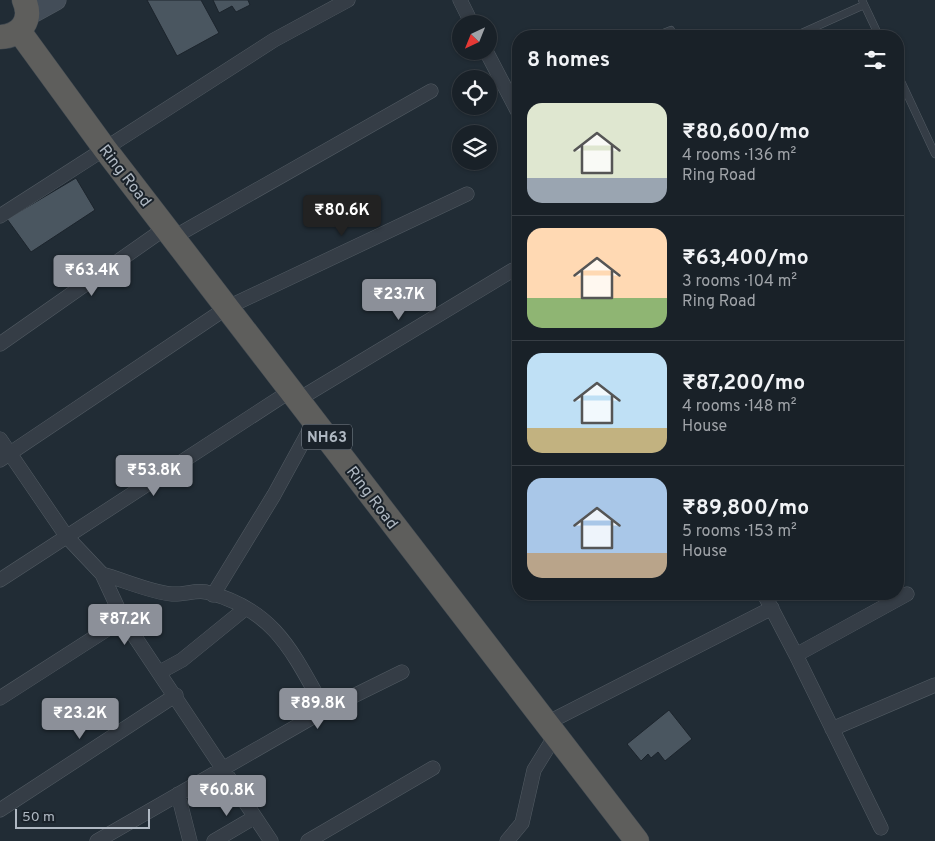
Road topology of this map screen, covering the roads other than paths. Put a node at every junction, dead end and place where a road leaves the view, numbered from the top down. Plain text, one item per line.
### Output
1 (56, 0) edge
2 (348, 0) edge
3 (460, 0) edge
4 (863, 2) edge
5 (468, 15) edge
6 (18, 21) edge
7 (807, 30) edge
8 (876, 30) edge
9 (492, 60) edge
10 (904, 88) edge
11 (431, 91) dead end
12 (512, 93) edge
13 (105, 149) junction
14 (935, 154) edge
15 (467, 194) dead end
16 (0, 216) edge
17 (170, 232) junction
18 (512, 271) edge
19 (228, 307) junction
20 (0, 344) edge
21 (296, 394) junction
22 (315, 420) junction
23 (0, 439) edge
24 (5, 457) edge
25 (67, 537) junction
26 (102, 574) junction
27 (0, 580) edge
28 (907, 594) dead end
29 (213, 595) junction
30 (904, 596) edge
31 (767, 600) edge
32 (896, 600) edge
33 (246, 608) junction
34 (772, 608) junction
35 (123, 619) junction
36 (796, 655) junction
37 (160, 672) junction
38 (402, 672) dead end
39 (935, 685) edge
40 (176, 695) junction
41 (0, 698) edge
42 (325, 710) junction
43 (832, 729) junction
44 (550, 730) junction
45 (223, 767) junction
46 (433, 768) dead end
47 (178, 794) junction
48 (0, 810) edge
49 (255, 817) junction
50 (881, 828) dead end
51 (97, 841) edge
52 (190, 841) edge
53 (214, 841) edge
54 (271, 841) edge
55 (308, 841) edge
56 (507, 841) edge
57 (637, 841) edge

1 - 6 main road
2 - 13 street
3 - 5 street
4 - 7 lane
4 - 8 lane
6 - 13 highway, Ring Road / NH63
9 - 12 street
10 - 14 lane
11 - 17 street
13 - 16 street
13 - 17 highway, Ring Road / NH63
15 - 19 street
17 - 19 highway, Ring Road / NH63
17 - 20 street
18 - 21 street
19 - 21 highway, Ring Road / NH63
19 - 24 street
21 - 22 highway, Ring Road / NH63
21 - 25 street
22 - 29 street
22 - 44 highway, Ring Road / NH63
23 - 24 street
24 - 25 street
25 - 26 street
25 - 27 street
26 - 29 street
26 - 35 street
28 - 30 street
29 - 33 street
31 - 34 street
32 - 36 street
33 - 37 street
33 - 42 street
34 - 36 street
34 - 44 street
35 - 37 street
35 - 41 street
36 - 43 street
37 - 40 street
38 - 42 street
39 - 43 street
40 - 45 street
40 - 48 street
42 - 45 street
43 - 50 street
44 - 56 street
44 - 57 highway, Ring Road / NH63
45 - 47 street
45 - 49 street
46 - 55 street
47 - 51 street
47 - 52 street
49 - 53 street
49 - 54 street

